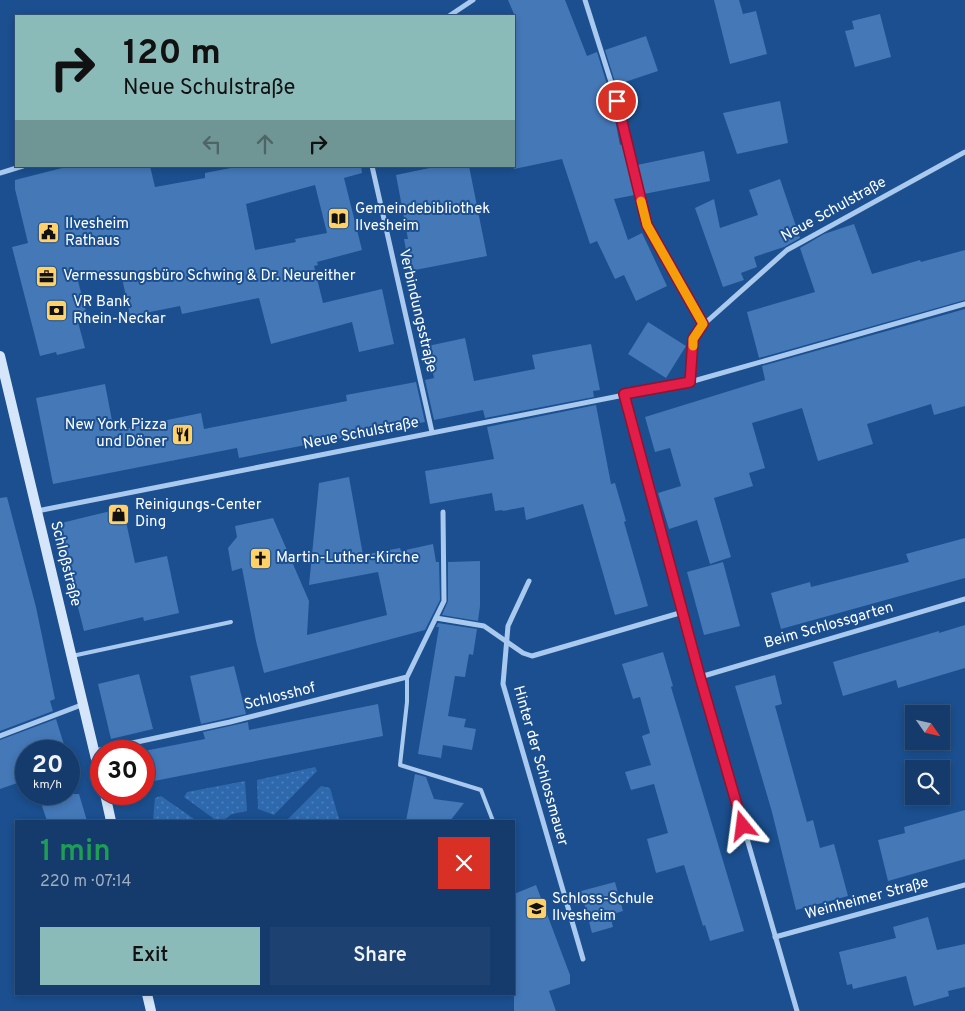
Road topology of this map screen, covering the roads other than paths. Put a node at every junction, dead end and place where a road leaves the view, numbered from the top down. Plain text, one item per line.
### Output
1 (473, 0) edge
2 (585, 0) edge
3 (450, 15) edge
4 (965, 152) edge
5 (20, 167) edge
6 (372, 167) edge
7 (0, 173) edge
8 (965, 304) edge
9 (703, 324) junction
10 (0, 356) edge
11 (690, 382) junction
12 (624, 394) junction
13 (432, 432) junction
14 (36, 511) junction
15 (443, 512) dead end
16 (528, 581) dead end
17 (965, 599) edge
18 (683, 612) junction
19 (436, 618) junction
20 (231, 622) dead end
21 (507, 641) junction
22 (72, 656) junction
23 (700, 677) junction
24 (407, 678) junction
25 (84, 704) junction
26 (0, 736) edge
27 (92, 740) edge
28 (146, 740) edge
29 (107, 805) edge
30 (111, 820) edge
31 (493, 820) edge
32 (965, 885) edge
33 (776, 937) junction
34 (583, 959) dead end
35 (147, 995) edge
36 (150, 1011) edge
37 (797, 1011) edge

1 - 3 street
2 - 9 street
4 - 9 street, Neue Schulstraße
5 - 7 street
6 - 13 street, Verbindungsstraße
8 - 11 street, Neue Schulstraße
9 - 11 street, Neue Schulstraße
10 - 14 main road, Schloßstraße
11 - 12 street, Neue Schulstraße
12 - 13 street, Neue Schulstraße
12 - 18 street
13 - 14 street, Neue Schulstraße
14 - 22 main road, Schloßstraße
15 - 19 street
16 - 21 street, Hinter der Schlossmauer
17 - 23 street, Beim Schlossgarten
18 - 21 street
18 - 23 street
19 - 21 street
19 - 24 street
20 - 22 lane
21 - 34 street, Hinter der Schlossmauer
22 - 25 main road, Schloßstraße
23 - 33 street
24 - 28 street, Schlosshof
24 - 31 lane
25 - 26 street
25 - 27 main road, Schloßstraße
29 - 30 main road
32 - 33 street, Weinheimer Straße
33 - 37 street
35 - 36 main road

